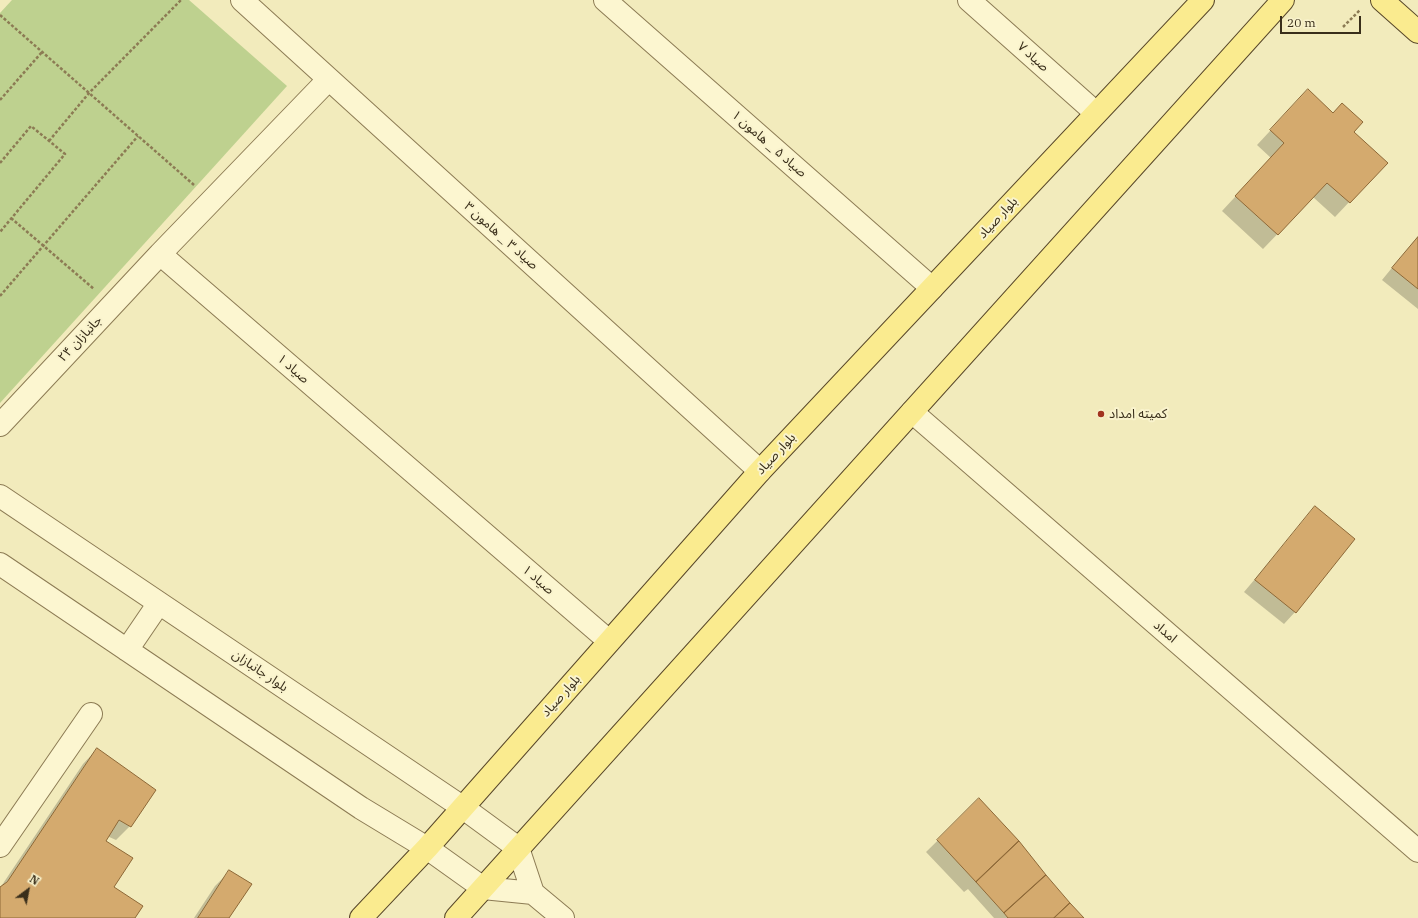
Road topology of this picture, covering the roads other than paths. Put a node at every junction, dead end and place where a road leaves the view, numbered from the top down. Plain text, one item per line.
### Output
1 (242, 0) edge
2 (605, 0) edge
3 (969, 0) edge
4 (1203, 0) edge
5 (1283, 0) edge
6 (1373, 3) edge
7 (1418, 32) edge
8 (328, 80) junction
9 (1096, 113) junction
10 (160, 254) junction
11 (932, 288) junction
12 (912, 412) junction
13 (0, 425) edge
14 (760, 471) junction
15 (0, 496) edge
16 (0, 564) edge
17 (159, 603) junction
18 (609, 641) junction
19 (127, 650) junction
20 (92, 714) dead end
21 (462, 807) junction
22 (0, 846) edge
23 (427, 848) junction
24 (518, 848) junction
25 (1418, 851) edge
26 (483, 888) junction
27 (533, 893) junction
28 (361, 918) edge
29 (456, 918) edge
30 (563, 918) edge

1 - 8 street, صیاد ۳ _ هامون ۳
2 - 11 street, صیاد ۵ _ هامون ۱
3 - 9 street, صیاد ۷
4 - 9 main road, بلوار صیاد
5 - 12 main road
6 - 7 main road
8 - 10 street
8 - 14 street, صیاد ۳ _ هامون ۳
9 - 11 main road, بلوار صیاد
10 - 13 street, جانبازان ۲۴
10 - 18 street, صیاد ۱
11 - 14 main road, بلوار صیاد
12 - 24 main road
12 - 25 street, امداد
14 - 18 main road, بلوار صیاد
15 - 17 street, بلوار جانبازان
16 - 19 street
17 - 19 street
17 - 21 street, بلوار جانبازان
18 - 21 main road, بلوار صیاد
19 - 23 street
20 - 22 street
21 - 23 main road, بلوار صیاد
21 - 24 street, بلوار جانبازان
23 - 26 street
23 - 28 main road, بلوار صیاد
24 - 26 main road
24 - 27 street
26 - 27 street
26 - 29 main road
27 - 30 street

